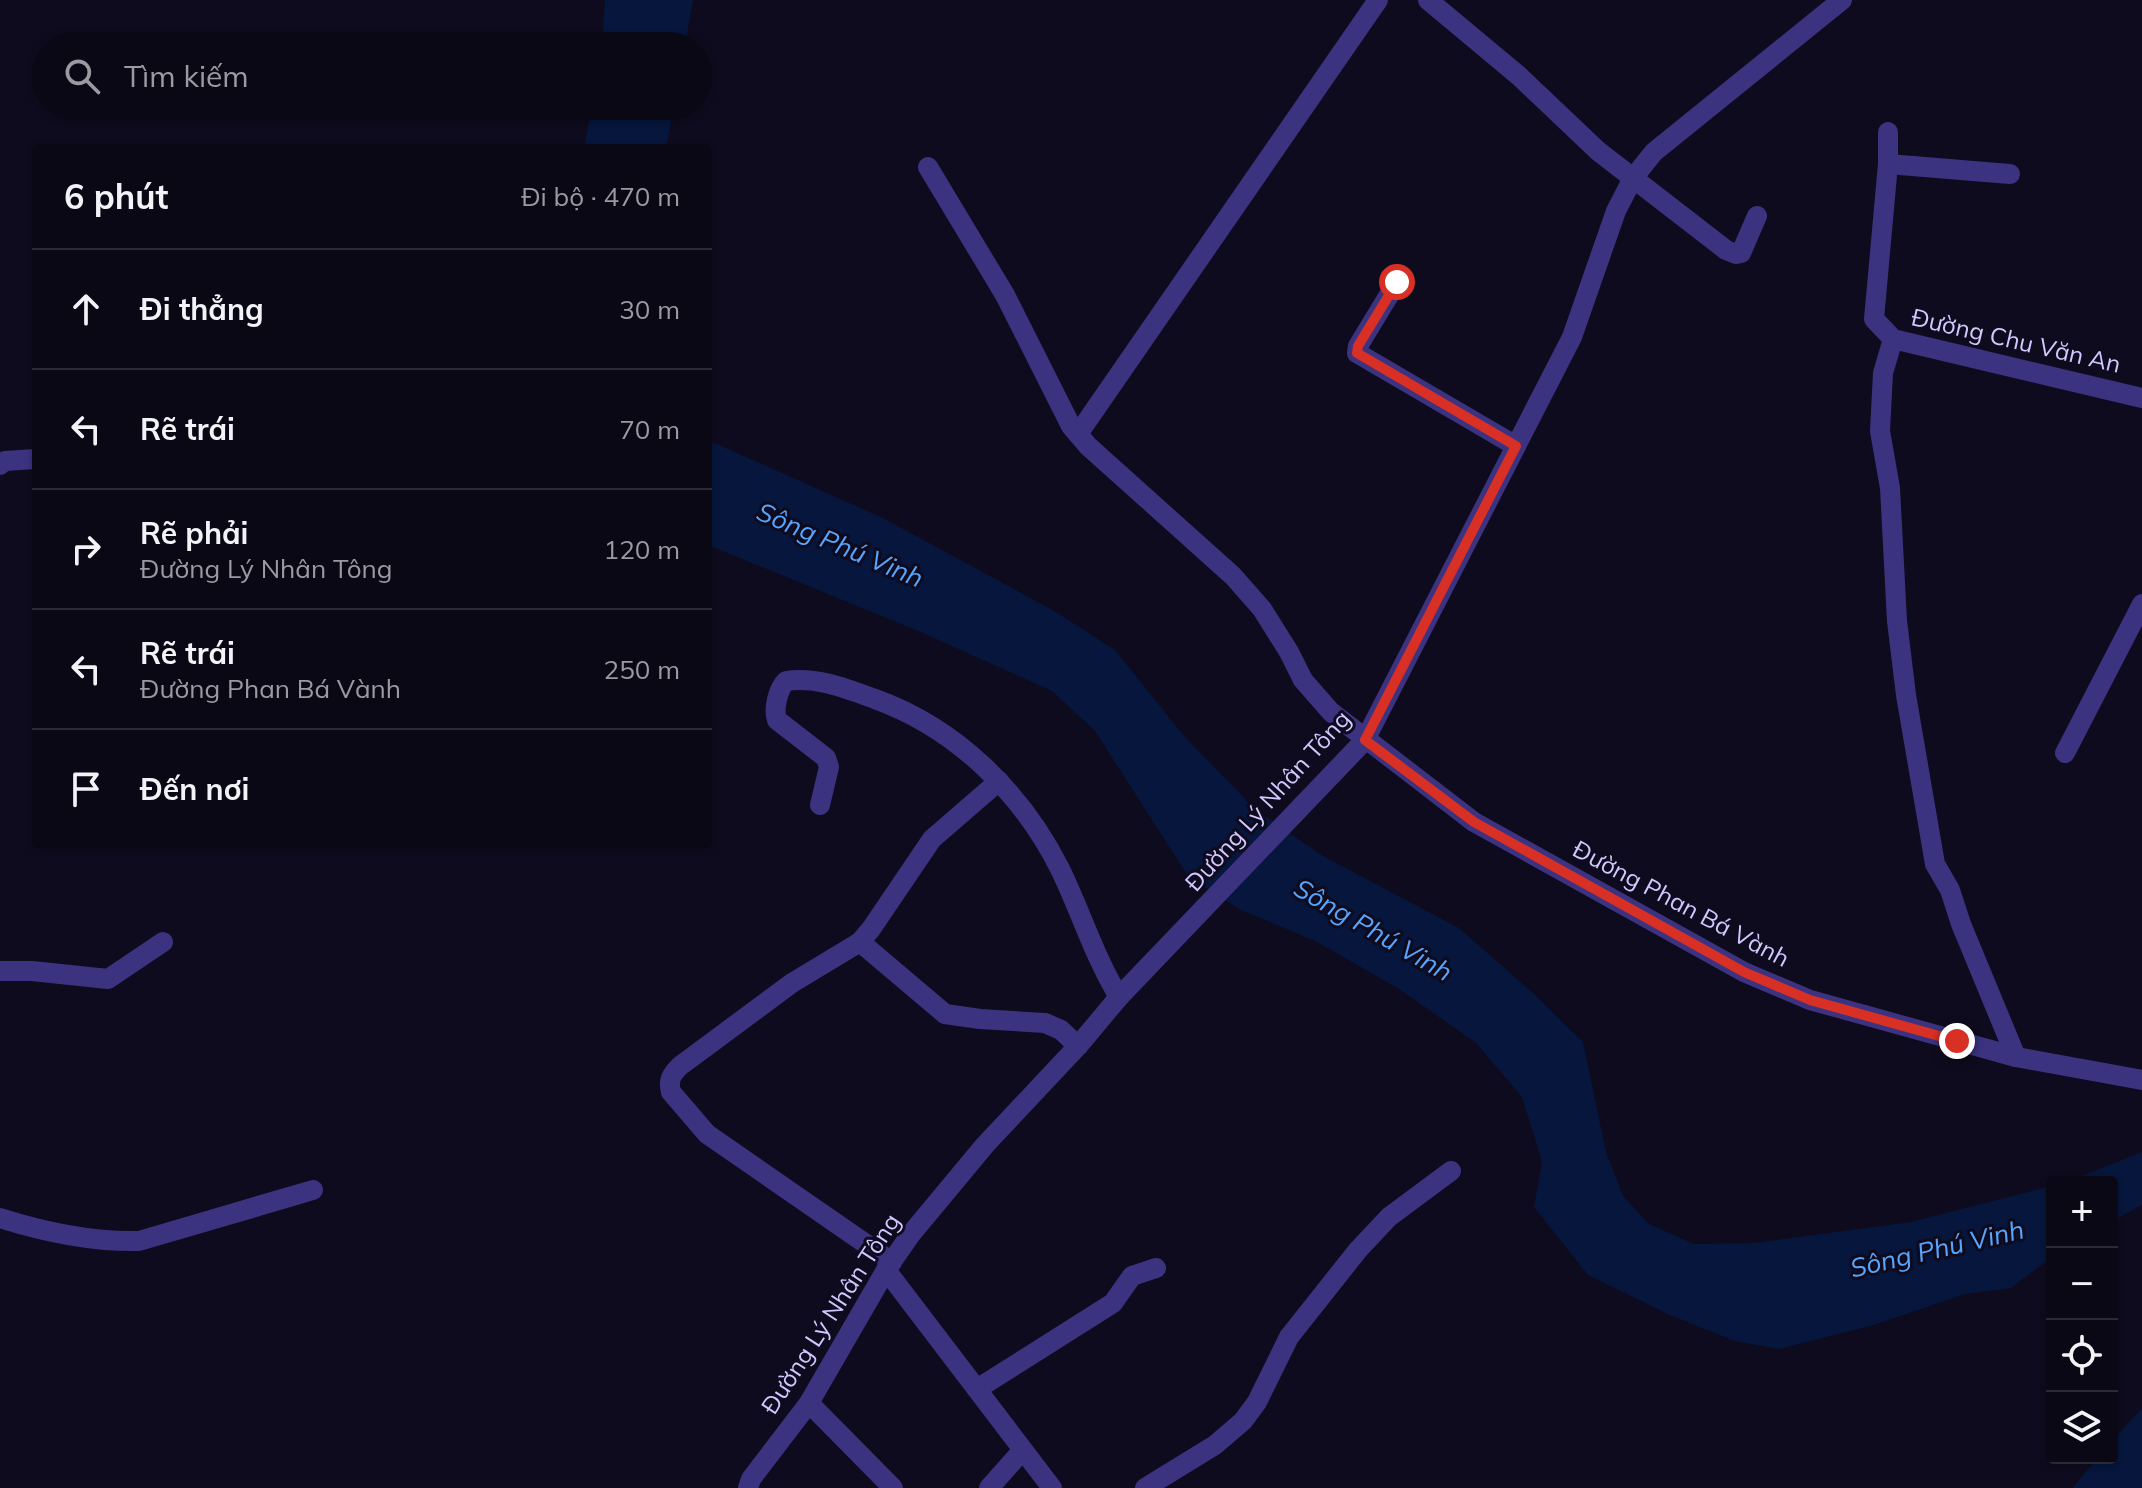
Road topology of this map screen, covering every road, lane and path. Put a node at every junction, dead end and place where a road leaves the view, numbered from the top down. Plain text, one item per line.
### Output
1 (1378, 0) edge
2 (1428, 0) edge
3 (1842, 0) edge
4 (1888, 132) dead end
5 (1888, 164) junction
6 (928, 167) dead end
7 (2010, 174) dead end
8 (1633, 178) junction
9 (1757, 216) dead end
10 (1397, 282) dead end
11 (1888, 334) junction
12 (2142, 398) edge
13 (1078, 434) junction
14 (1516, 446) junction
15 (32, 459) edge
16 (2, 462) edge
17 (2142, 604) edge
18 (1365, 740) junction
19 (2065, 753) dead end
20 (999, 781) junction
21 (820, 805) dead end
22 (163, 942) dead end
23 (860, 942) junction
24 (0, 971) edge
25 (1119, 997) junction
26 (1078, 1046) junction
27 (2016, 1057) junction
28 (2142, 1080) edge
29 (1451, 1171) dead end
30 (313, 1190) dead end
31 (0, 1218) edge
32 (889, 1266) junction
33 (1156, 1268) dead end
34 (977, 1389) junction
35 (809, 1403) junction
36 (1022, 1451) junction
37 (753, 1485) edge
38 (893, 1488) edge
39 (989, 1488) edge
40 (1052, 1488) edge
41 (1145, 1488) edge

1 - 13 street
2 - 8 street
3 - 8 street, Đường Lý Nhân Tông
4 - 5 street
5 - 7 street
5 - 11 street
6 - 13 street, Đường Phan Bá Vành
8 - 9 street
8 - 14 street, Đường Lý Nhân Tông
10 - 14 street
11 - 12 street, Đường Chu Văn An
11 - 27 street
13 - 18 street, Đường Phan Bá Vành
14 - 18 street, Đường Lý Nhân Tông
15 - 16 street
17 - 19 street
18 - 25 street, Đường Lý Nhân Tông
18 - 27 street, Đường Phan Bá Vành
20 - 21 street
20 - 23 street
20 - 25 street
22 - 24 street
23 - 26 street
23 - 32 street
25 - 26 street, Đường Lý Nhân Tông
26 - 32 street, Đường Lý Nhân Tông
27 - 28 street, Đường Phan Bá Vành
29 - 41 street
30 - 31 street
32 - 34 street
32 - 35 street, Đường Lý Nhân Tông
33 - 34 street
34 - 36 street
35 - 37 street, Đường Lý Nhân Tông
35 - 38 street
36 - 39 street
36 - 40 street

